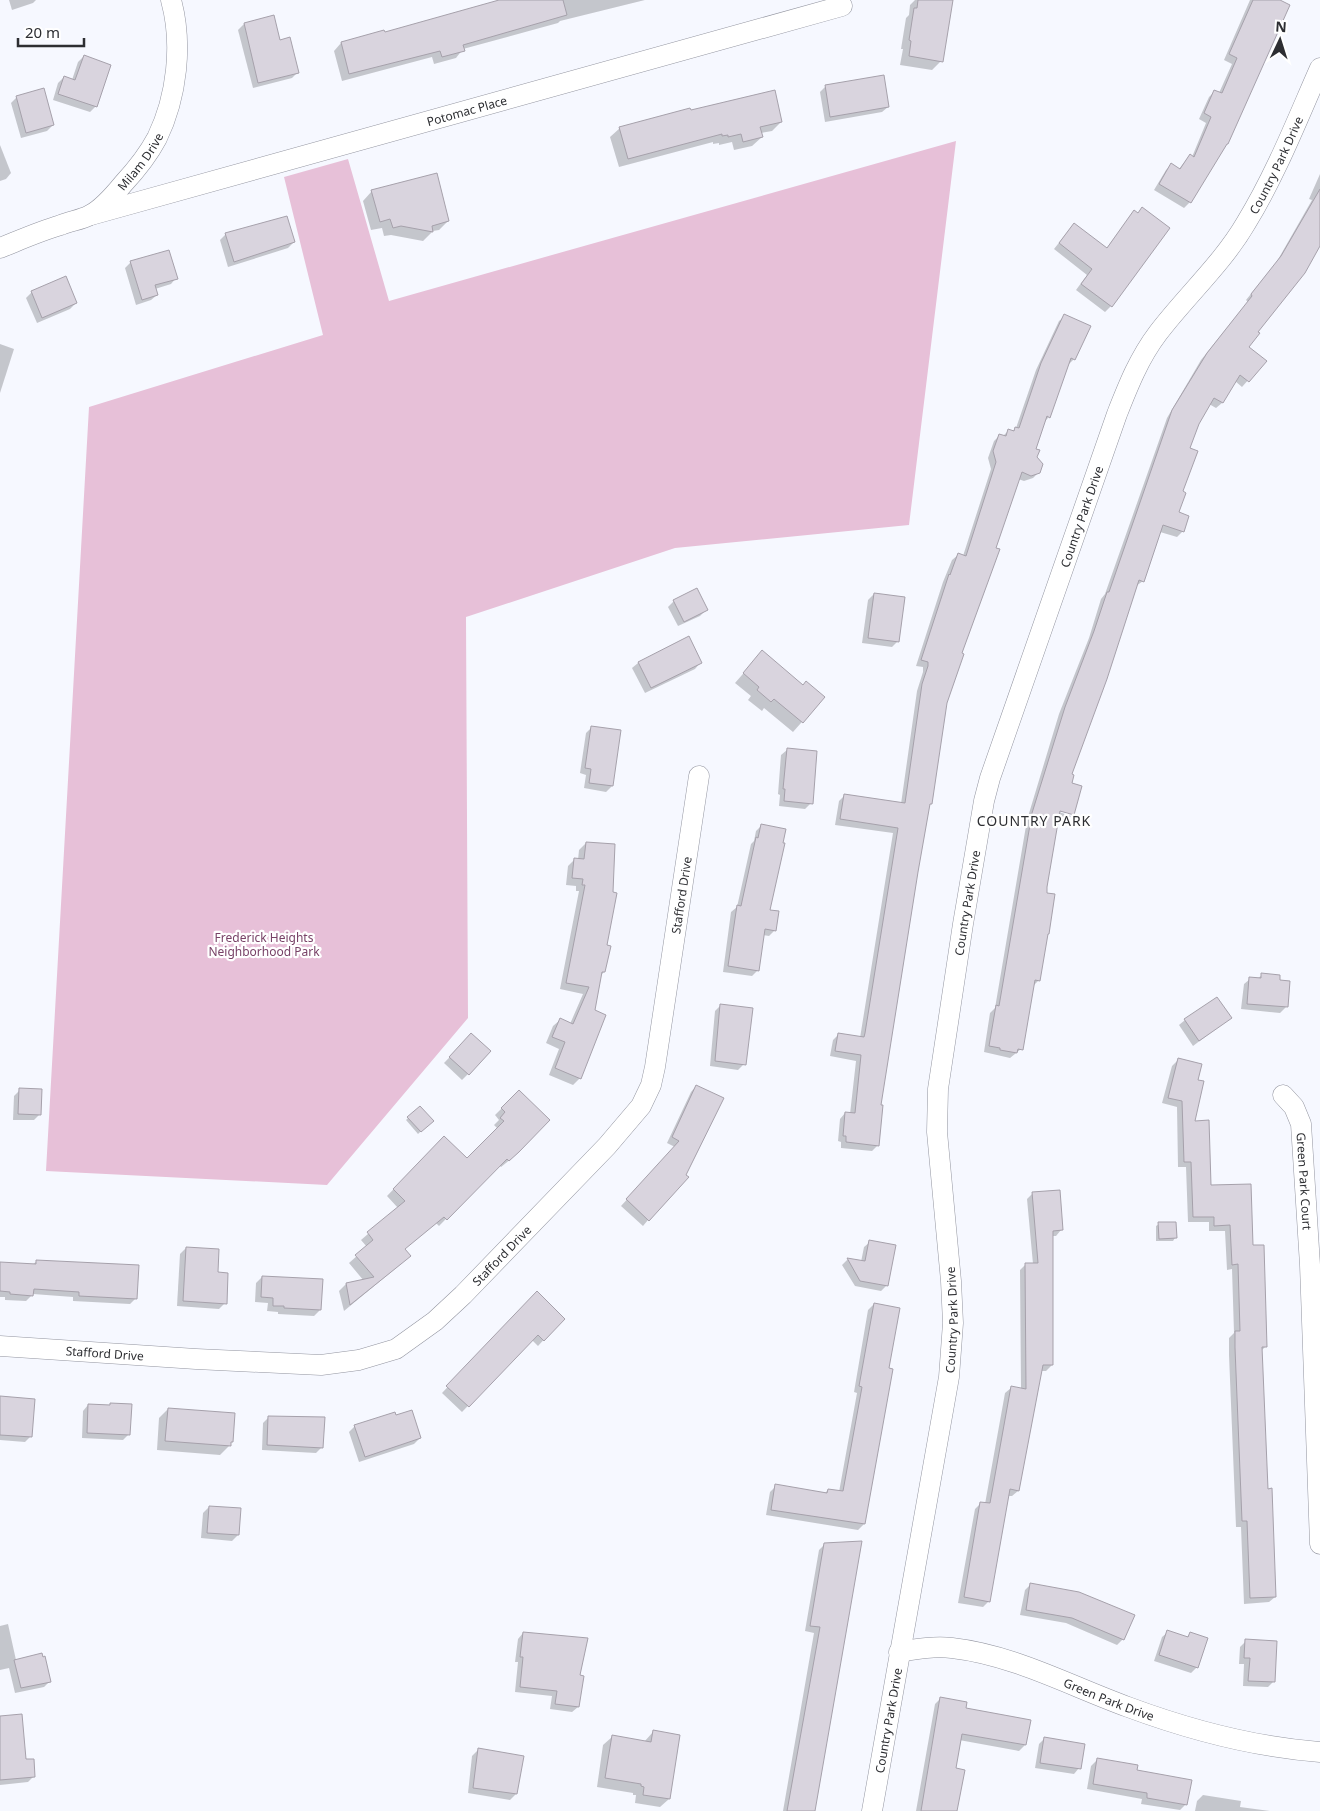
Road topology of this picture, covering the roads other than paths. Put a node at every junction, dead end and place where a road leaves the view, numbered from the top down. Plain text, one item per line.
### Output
1 (171, 0) edge
2 (842, 6) dead end
3 (1320, 68) edge
4 (91, 215) junction
5 (0, 248) edge
6 (699, 776) dead end
7 (1283, 1095) dead end
8 (0, 1346) edge
9 (1320, 1544) edge
10 (899, 1652) junction
11 (1320, 1752) edge
12 (872, 1811) edge

1 - 4 street, Milam Drive
2 - 4 street, Potomac Place
3 - 10 street, Country Park Drive
4 - 5 street, Milam Drive
6 - 8 street, Stafford Drive
7 - 9 street, Green Park Court
10 - 11 street, Green Park Drive
10 - 12 street, Country Park Drive

